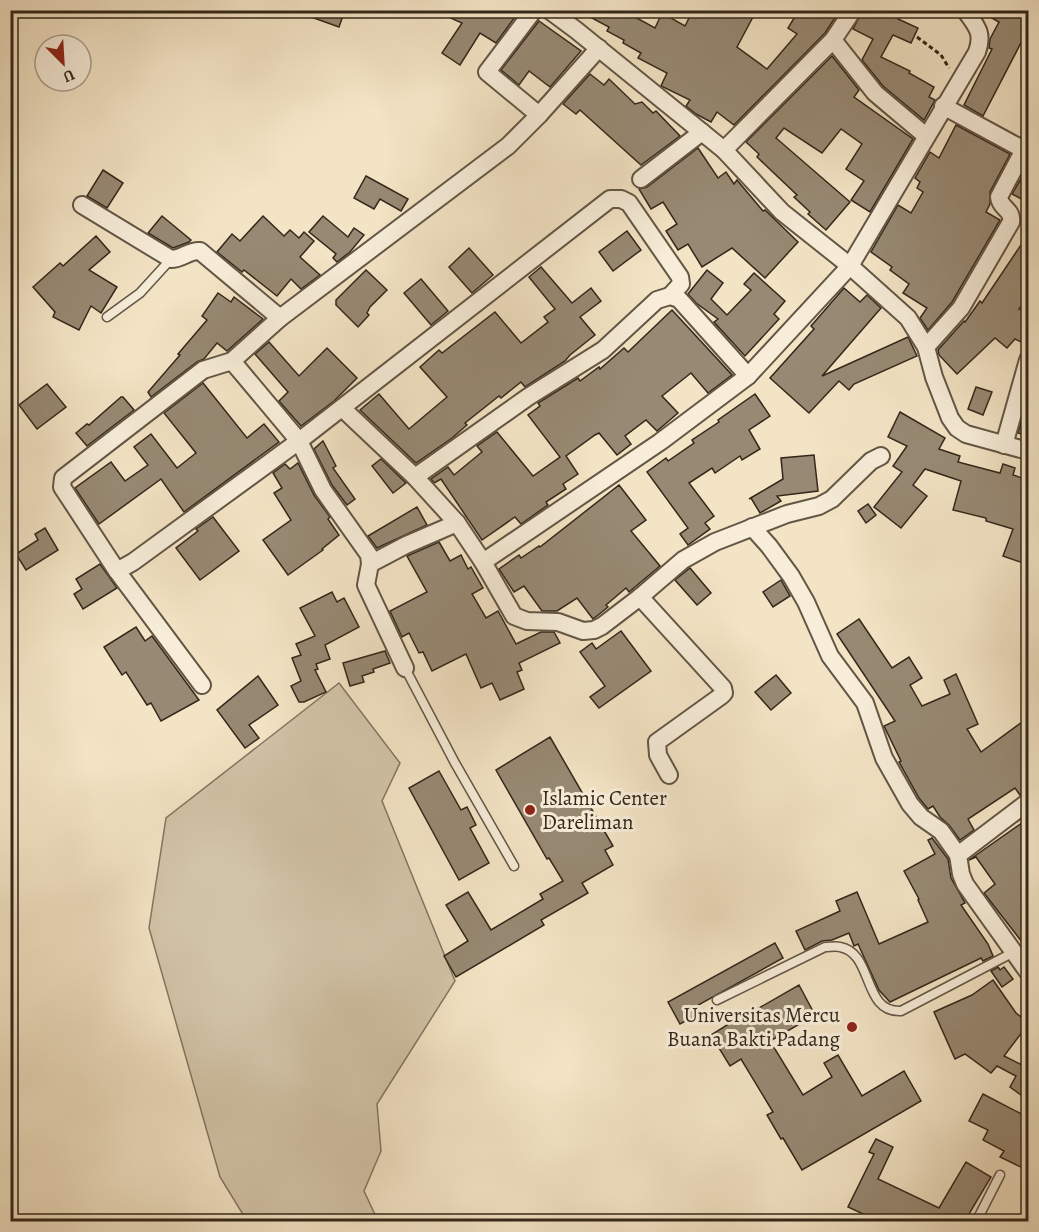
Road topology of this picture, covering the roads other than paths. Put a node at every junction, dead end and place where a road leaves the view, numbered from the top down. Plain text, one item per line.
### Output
1 (534, 10) edge
2 (853, 10) edge
3 (965, 10) edge
4 (557, 13) edge
5 (833, 40) junction
6 (599, 48) junction
7 (943, 106) junction
8 (539, 115) junction
9 (702, 132) junction
10 (926, 136) junction
11 (1026, 146) edge
12 (724, 150) junction
13 (640, 179) dead end
14 (82, 205) dead end
15 (171, 259) junction
16 (850, 266) junction
17 (670, 296) junction
18 (106, 317) dead end
19 (280, 318) junction
20 (926, 347) junction
21 (1029, 360) edge
22 (232, 361) junction
23 (748, 376) junction
24 (342, 408) junction
25 (299, 441) junction
26 (1004, 445) junction
27 (1029, 451) edge
28 (881, 456) dead end
29 (415, 477) junction
30 (457, 523) junction
31 (752, 527) junction
32 (483, 561) junction
33 (370, 564) junction
34 (117, 571) junction
35 (640, 597) junction
36 (405, 668) joint
37 (202, 685) dead end
38 (669, 774) dead end
39 (1029, 802) edge
40 (958, 855) junction
41 (514, 866) dead end
42 (1014, 952) junction
43 (1029, 972) edge
44 (717, 1000) dead end
45 (1000, 1175) dead end
46 (976, 1221) edge

1 - 8 street
2 - 5 street
3 - 7 street
4 - 6 street
5 - 10 street
5 - 12 street
6 - 8 street
6 - 9 street
7 - 10 street
7 - 11 street
8 - 19 street
9 - 12 street
9 - 13 street
10 - 16 street
11 - 20 street
12 - 16 street
14 - 15 street
15 - 18 lane
15 - 19 street
16 - 20 street
16 - 23 street
17 - 23 street
17 - 24 street
17 - 29 street
19 - 22 street
20 - 26 street
21 - 26 street
22 - 25 street
22 - 34 street
23 - 32 street
24 - 25 street
24 - 29 street
25 - 33 street
25 - 34 street
26 - 27 street
28 - 31 street
29 - 30 street
30 - 32 street
30 - 33 street
31 - 35 street
31 - 40 street
32 - 35 street
33 - 36 street
34 - 37 street
35 - 38 street
36 - 41 lane
39 - 40 street
40 - 42 street
42 - 43 street
42 - 44 lane
45 - 46 lane

